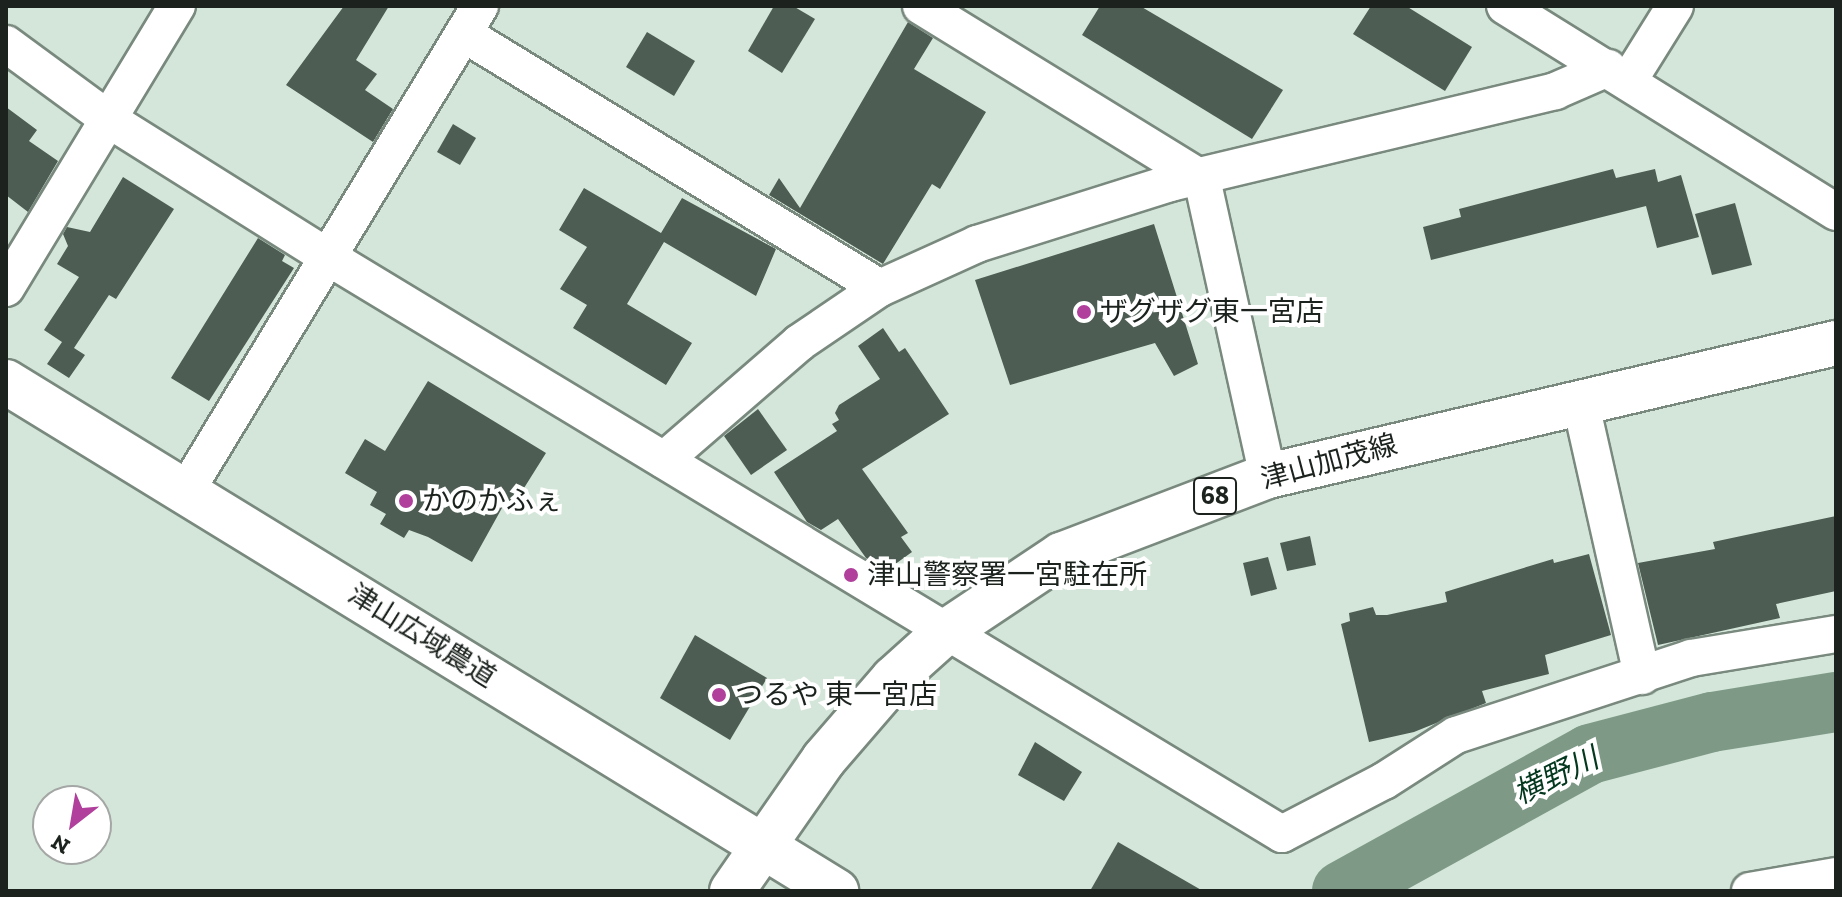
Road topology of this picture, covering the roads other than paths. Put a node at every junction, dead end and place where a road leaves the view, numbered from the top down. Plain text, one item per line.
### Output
1 (177, 6) edge
2 (921, 6) edge
3 (1505, 6) edge
4 (1675, 6) edge
5 (472, 20) edge
6 (6, 44) edge
7 (1619, 74) junction
8 (108, 119) junction
9 (1202, 179) junction
10 (1836, 212) edge
11 (328, 257) junction
12 (6, 288) edge
13 (880, 288) junction
14 (1836, 343) edge
15 (6, 382) edge
16 (1580, 400) junction
17 (664, 460) junction
18 (1268, 476) junction
19 (186, 491) junction
20 (944, 633) junction
21 (1836, 634) edge
22 (1642, 676) junction
23 (762, 845) junction
24 (1836, 876) edge
25 (732, 891) edge
26 (836, 891) edge
27 (1750, 891) edge

1 - 8 street
2 - 9 street
3 - 7 street
4 - 7 street
5 - 11 street
5 - 13 street
6 - 8 street
7 - 9 street
7 - 10 street
8 - 11 street
8 - 12 street
9 - 13 street
9 - 18 street
11 - 17 street
11 - 19 street
13 - 17 street
14 - 16 main road, 津山加茂線 / 68
15 - 19 main road, 津山広域農道
16 - 18 main road, 津山加茂線 / 68
16 - 22 street
17 - 20 street
18 - 20 main road, 津山加茂線 / 68
19 - 23 main road, 津山広域農道
20 - 22 street
20 - 23 main road, 津山加茂線 / 68
21 - 22 street
23 - 25 main road, 津山加茂線 / 68
23 - 26 main road, 津山広域農道
24 - 27 street

